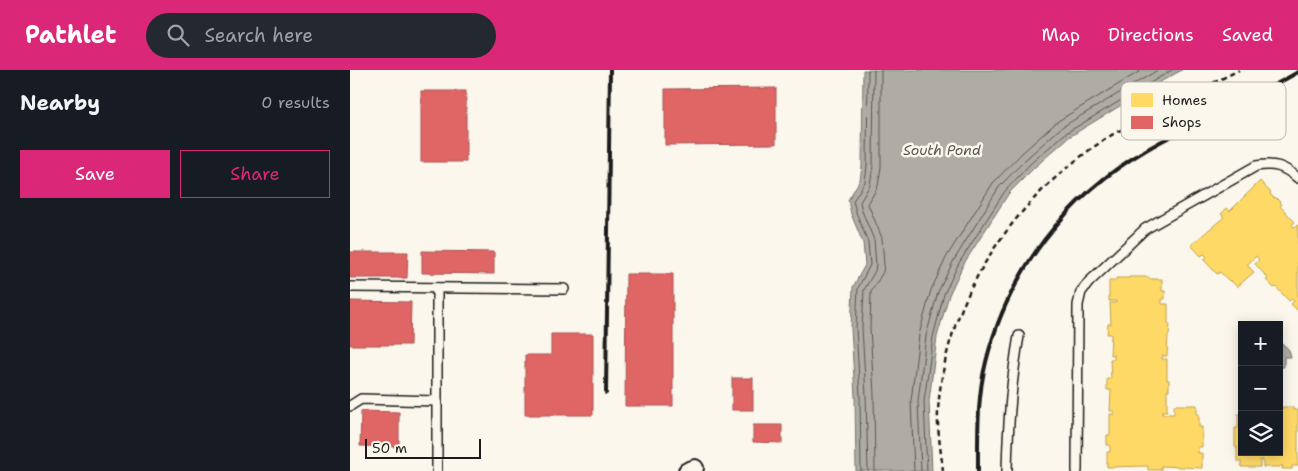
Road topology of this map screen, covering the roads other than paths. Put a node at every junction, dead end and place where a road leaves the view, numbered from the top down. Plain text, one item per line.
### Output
1 (1298, 178) edge
2 (350, 287) edge
3 (437, 288) junction
4 (564, 289) dead end
5 (1019, 336) dead end
6 (437, 401) junction
7 (350, 406) edge
8 (437, 471) edge
9 (1007, 471) edge
10 (1077, 471) edge

1 - 10 lane
2 - 3 lane
3 - 4 lane
3 - 6 lane
5 - 9 lane
6 - 7 lane
6 - 8 lane

